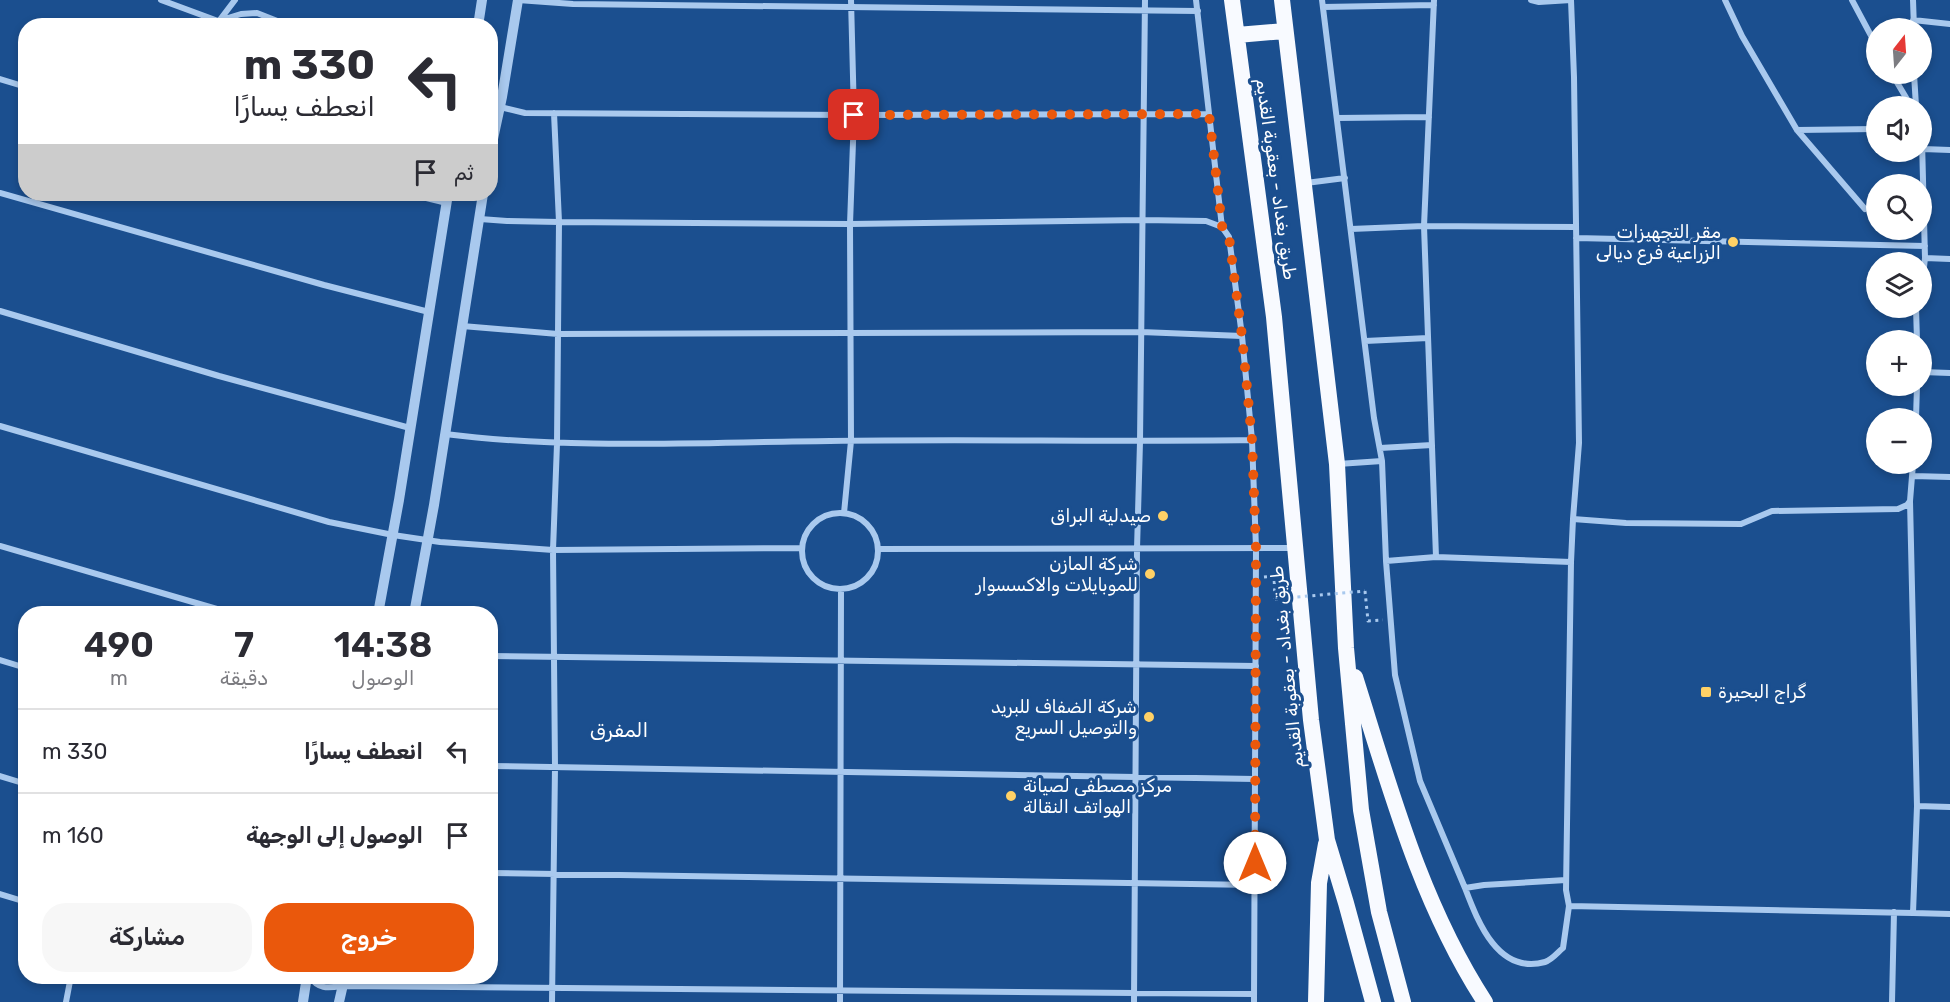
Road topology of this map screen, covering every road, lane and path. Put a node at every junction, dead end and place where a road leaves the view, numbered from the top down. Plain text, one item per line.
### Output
1 (162, 0) edge
2 (235, 0) edge
3 (482, 0) edge
4 (518, 0) edge
5 (1144, 0) edge
6 (1196, 0) edge
7 (1232, 0) edge
8 (1282, 0) edge
9 (1531, 0) edge
10 (1725, 0) edge
11 (1852, 0) edge
12 (1913, 0) edge
13 (1434, 2) edge
14 (851, 4) edge
15 (1322, 4) edge
16 (1144, 11) junction
17 (1198, 11) junction
18 (210, 18) edge
19 (220, 18) edge
20 (228, 18) edge
21 (268, 18) edge
22 (479, 18) edge
23 (1913, 18) edge
24 (1932, 22) edge
25 (1950, 24) edge
26 (1866, 26) edge
27 (1285, 31) junction
28 (1237, 35) junction
29 (0, 80) edge
30 (18, 85) edge
31 (500, 107) junction
32 (554, 113) junction
33 (1143, 113) junction
34 (1209, 114) junction
35 (854, 115) junction
36 (498, 116) edge
37 (1429, 117) junction
38 (1337, 118) junction
39 (1797, 129) junction
40 (1866, 129) edge
41 (1932, 149) edge
42 (1950, 150) edge
43 (1923, 162) edge
44 (1344, 178) junction
45 (1302, 183) junction
46 (0, 194) edge
47 (18, 199) edge
48 (25, 201) edge
49 (448, 201) edge
50 (482, 201) edge
51 (1865, 209) dead end
52 (480, 219) junction
53 (1142, 220) junction
54 (559, 222) junction
55 (850, 224) junction
56 (1222, 226) junction
57 (1424, 226) junction
58 (1576, 227) junction
59 (1351, 229) junction
60 (1576, 238) junction
61 (1924, 246) junction
62 (1924, 252) edge
63 (1932, 258) edge
64 (1950, 259) edge
65 (0, 311) edge
66 (429, 312) junction
67 (462, 326) junction
68 (1141, 332) junction
69 (849, 333) junction
70 (558, 334) junction
71 (1242, 336) junction
72 (1428, 338) junction
73 (1365, 341) junction
74 (1932, 372) edge
75 (1950, 373) edge
76 (0, 426) edge
77 (410, 428) junction
78 (445, 434) junction
79 (1252, 440) junction
80 (851, 441) junction
81 (1140, 442) junction
82 (557, 444) junction
83 (1432, 445) junction
84 (1380, 448) junction
85 (1382, 461) junction
86 (1337, 464) junction
87 (1913, 476) joint
88 (1950, 477) edge
89 (1910, 501) junction
90 (844, 513) junction
91 (1573, 519) junction
92 (393, 535) junction
93 (427, 540) junction
94 (0, 546) edge
95 (802, 548) junction
96 (1256, 548) junction
97 (1294, 548) junction
98 (878, 549) junction
99 (1137, 549) junction
100 (553, 550) junction
101 (1436, 557) junction
102 (1386, 561) junction
103 (1571, 562) junction
104 (1274, 576) dead end
105 (841, 589) junction
106 (206, 606) edge
107 (380, 606) edge
108 (415, 606) edge
109 (1368, 621) dead end
110 (1346, 648) junction
111 (498, 656) edge
112 (555, 657) junction
113 (0, 660) edge
114 (841, 660) junction
115 (1138, 664) junction
116 (18, 666) edge
117 (1256, 666) junction
118 (498, 766) edge
119 (555, 767) junction
120 (840, 772) junction
121 (0, 776) edge
122 (1136, 777) junction
123 (1255, 778) junction
124 (18, 782) edge
125 (1917, 807) junction
126 (1950, 807) edge
127 (1327, 840) junction
128 (498, 873) edge
129 (553, 874) junction
130 (840, 878) junction
131 (1566, 880) junction
132 (1136, 883) junction
133 (1255, 885) junction
134 (1465, 888) junction
135 (0, 894) edge
136 (18, 900) edge
137 (1569, 906) junction
138 (1894, 912) junction
139 (1913, 913) junction
140 (1950, 914) edge
141 (69, 984) edge
142 (306, 984) edge
143 (316, 984) edge
144 (335, 984) edge
145 (343, 984) edge
146 (433, 984) edge
147 (552, 988) junction
148 (840, 990) junction
149 (1134, 993) junction
150 (1254, 994) junction
151 (66, 1002) edge
152 (303, 1002) edge
153 (339, 1002) edge
154 (552, 1002) edge
155 (840, 1002) edge
156 (1134, 1002) edge
157 (1254, 1002) edge
158 (1316, 1002) edge
159 (1373, 1002) edge
160 (1403, 1002) edge
161 (1485, 1002) edge
162 (1893, 1002) edge

1 - 18 street
2 - 19 street
3 - 22 street
4 - 14 street
4 - 31 street
5 - 16 street
6 - 17 street
7 - 28 highway, طريق بغداد - بعقوبة القديم
8 - 27 highway, طريق بغداد - بعقوبة القديم
9 - 58 street
10 - 39 street
11 - 26 street
12 - 23 street
13 - 15 street
13 - 37 street
14 - 16 street
14 - 35 street
15 - 38 street
16 - 17 street
16 - 33 street
17 - 34 street
20 - 21 street
24 - 25 street
27 - 28 highway
27 - 45 highway, طريق بغداد - بعقوبة القديم
28 - 97 highway, طريق بغداد - بعقوبة القديم
29 - 30 street
31 - 32 street
31 - 36 street
32 - 35 street
32 - 54 street
33 - 34 street
33 - 35 street
33 - 53 street
34 - 56 street
35 - 55 street
37 - 38 street
37 - 57 street
38 - 44 street
39 - 40 street
39 - 51 street
41 - 42 street
43 - 61 street
44 - 45 street
44 - 59 street
45 - 86 highway, طريق بغداد - بعقوبة القديم
46 - 47 street
48 - 66 street
49 - 66 street
50 - 52 street
52 - 54 street
52 - 67 street
53 - 55 street
53 - 56 street
53 - 68 street
54 - 55 street
54 - 70 street
55 - 69 street
56 - 71 street
57 - 58 street
57 - 59 street
57 - 72 street
58 - 60 street
59 - 73 street
60 - 61 street
60 - 91 street
61 - 62 street
63 - 64 street
65 - 77 street
66 - 77 street
67 - 70 street
67 - 78 street
68 - 69 street
68 - 71 street
68 - 81 street
69 - 70 street
69 - 80 street
70 - 82 street
71 - 79 street
72 - 73 street
72 - 83 street
73 - 84 street
74 - 75 street
76 - 92 street
77 - 92 street
78 - 82 street
78 - 93 street
79 - 81 street
79 - 96 street
80 - 81 street
80 - 82 street
80 - 90 street
81 - 99 street
82 - 100 street
83 - 84 street
83 - 101 street
84 - 85 street
85 - 86 street
85 - 102 street
86 - 110 highway, طريق بغداد - بعقوبة القديم
87 - 88 street
87 - 89 street
89 - 91 street
89 - 125 street
90 - 95 street
90 - 98 street
91 - 103 street
92 - 93 street
92 - 107 street
93 - 100 street
93 - 108 street
94 - 106 street
95 - 100 street
95 - 105 street
96 - 97 street
96 - 99 street
96 - 117 street
97 - 127 highway, طريق بغداد - بعقوبة القديم
98 - 99 street
98 - 105 street
99 - 115 street
100 - 112 street
101 - 102 street
101 - 103 street
102 - 134 street
103 - 131 street
104 - 109 path, bridge
105 - 114 street
110 - 160 highway, طريق بغداد - بعقوبة القديم
110 - 161 highway
111 - 112 street
112 - 114 street
112 - 119 street
113 - 116 street
114 - 115 street
114 - 120 street
115 - 117 street
115 - 122 street
117 - 123 street
118 - 119 street
119 - 120 street
119 - 129 street
120 - 122 street
120 - 130 street
121 - 124 street
122 - 123 street
122 - 132 street
123 - 133 street
125 - 126 street
125 - 139 street
127 - 158 highway
127 - 159 highway, طريق بغداد - بعقوبة القديم
128 - 129 street
129 - 130 street
129 - 147 street
130 - 132 street
130 - 148 street
131 - 134 street
131 - 137 street
132 - 133 street
132 - 149 street
133 - 150 street
134 - 137 street
135 - 136 street
137 - 138 street
138 - 139 street
138 - 162 street
139 - 140 street
141 - 151 street
142 - 152 street
143 - 144 street
145 - 153 street
146 - 147 street
147 - 148 street
147 - 154 street
148 - 149 street
148 - 155 street
149 - 150 street
149 - 156 street
150 - 157 street

